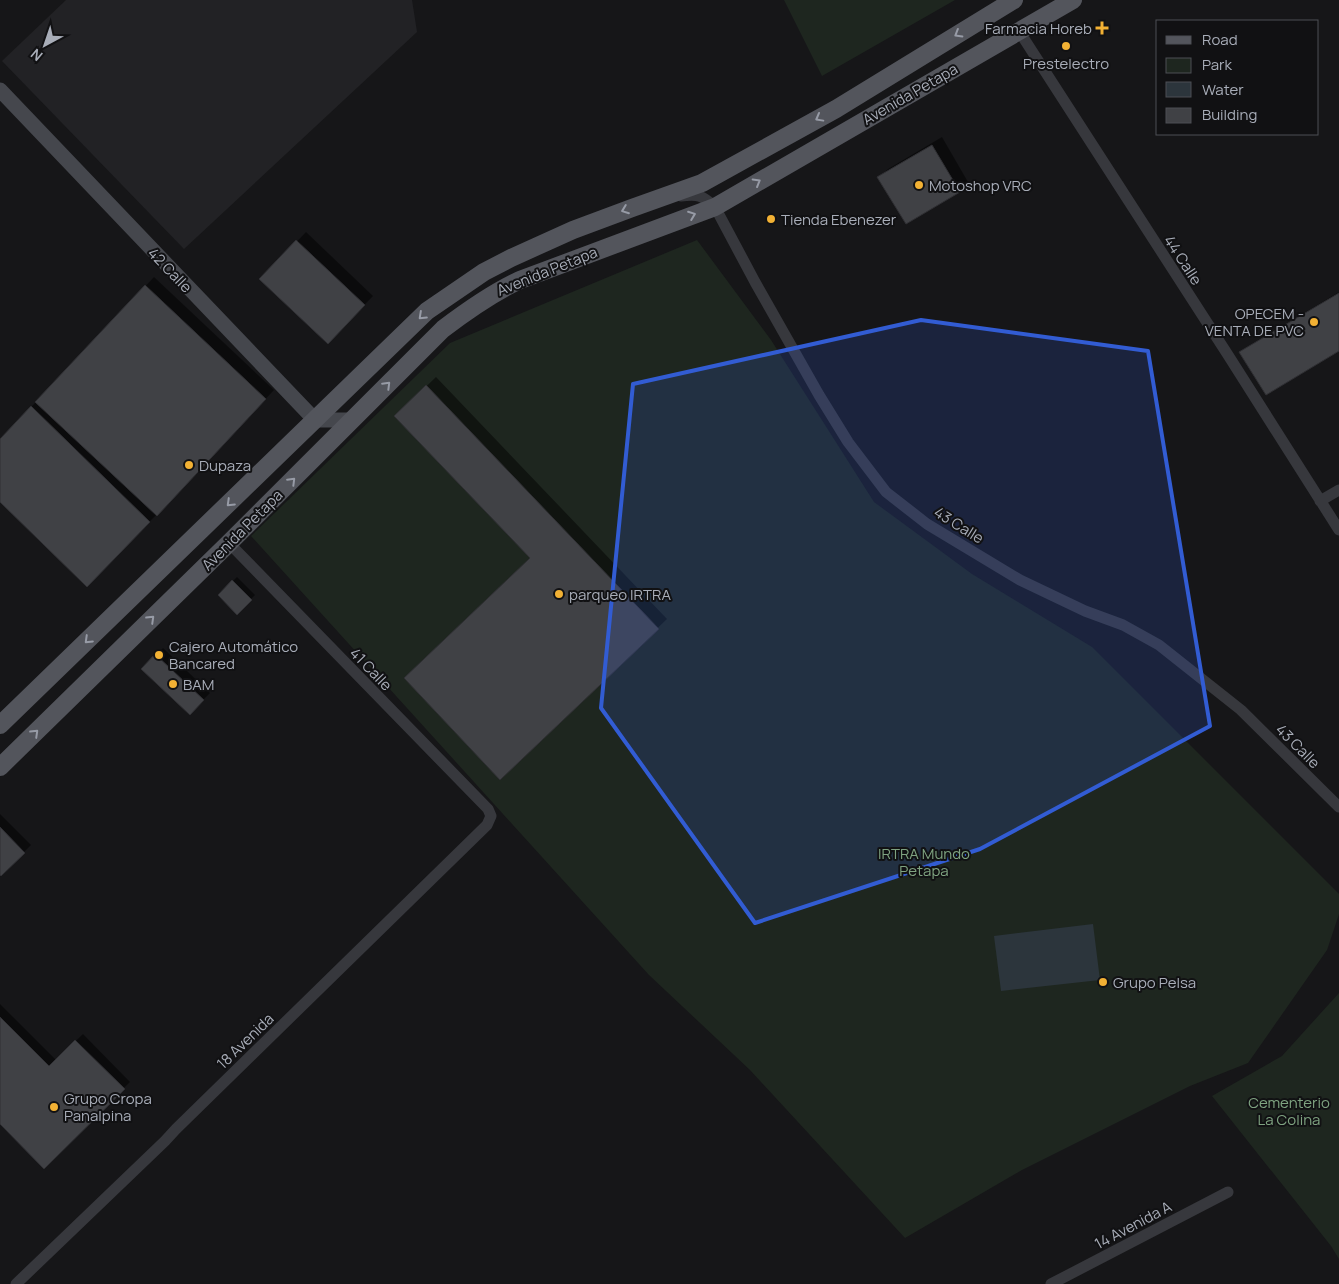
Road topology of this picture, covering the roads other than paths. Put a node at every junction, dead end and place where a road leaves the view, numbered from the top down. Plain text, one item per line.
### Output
1 (1014, 0) edge
2 (1020, 0) edge
3 (1073, 0) edge
4 (1025, 27) junction
5 (0, 90) edge
6 (655, 200) junction
7 (715, 206) junction
8 (315, 420) junction
9 (353, 420) junction
10 (1339, 490) edge
11 (1320, 501) junction
12 (1339, 530) edge
13 (229, 543) junction
14 (1, 722) edge
15 (0, 767) edge
16 (1339, 807) edge
17 (491, 816) joint
18 (1228, 1192) dead end
19 (16, 1284) edge
20 (1051, 1284) edge

1 -> 6 main road, Avenida Petapa
2 - 4 main road
3 - 4 main road, Avenida Petapa
7 -> 4 main road, Avenida Petapa
4 - 11 street, 44 Calle
5 - 8 street, 42 Calle
6 - 7 street
6 -> 8 main road, Avenida Petapa
9 -> 7 main road, Avenida Petapa
7 - 16 street, 43 Calle
8 - 9 street
8 -> 14 main road, Avenida Petapa
13 -> 9 main road, Avenida Petapa
10 - 11 street
11 - 12 street, 44 Calle
15 -> 13 main road, Avenida Petapa
13 - 17 street, 41 Calle
17 - 19 street, 18 Avenida
18 - 20 street, 14 Avenida A

